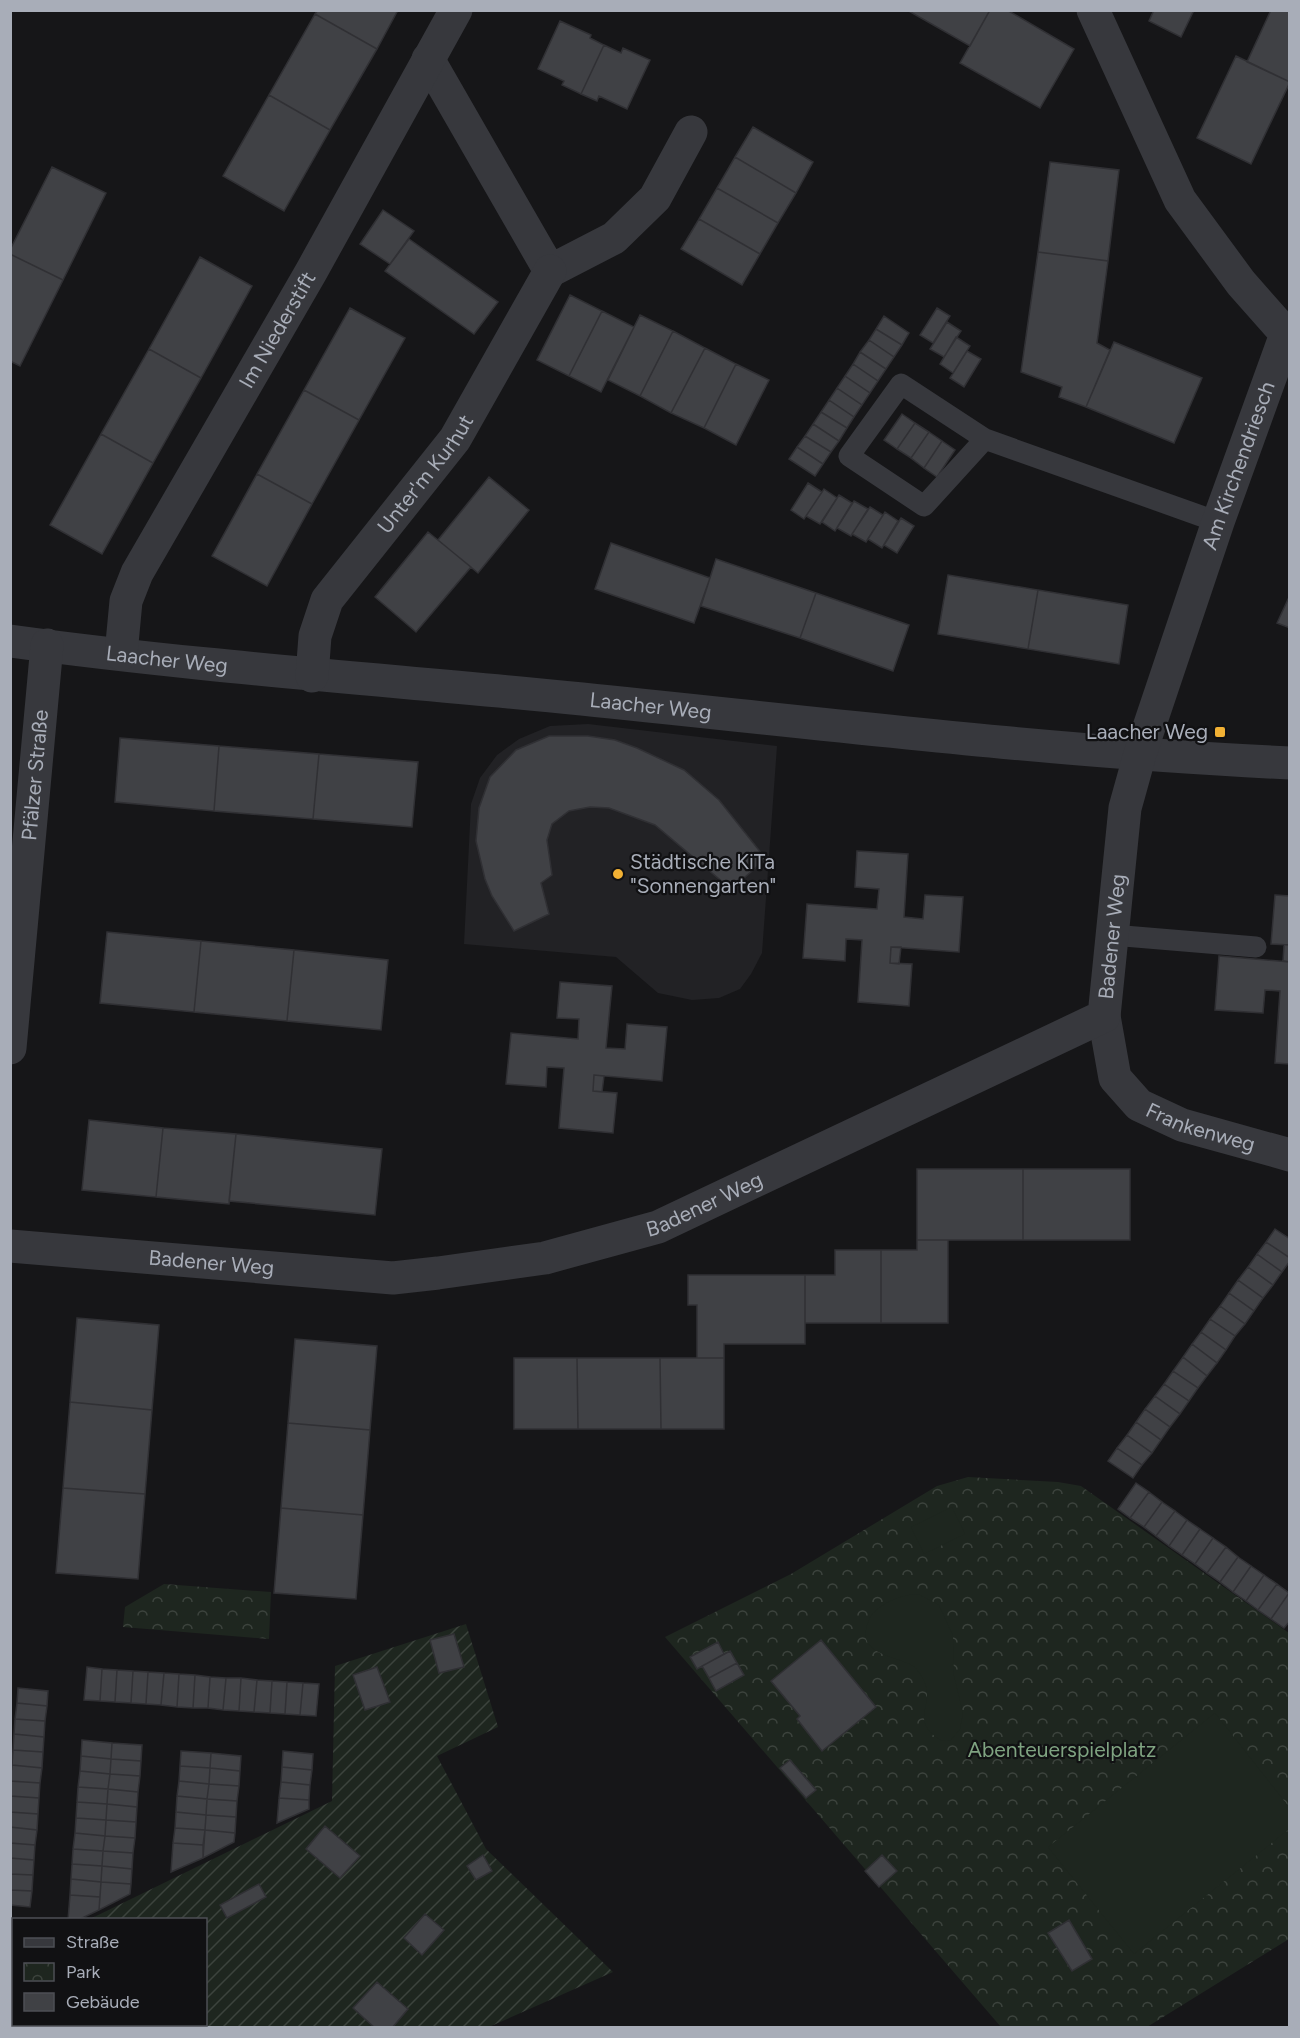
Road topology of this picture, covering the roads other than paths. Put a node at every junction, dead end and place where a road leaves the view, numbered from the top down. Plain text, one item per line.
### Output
1 (456, 10) edge
2 (1093, 10) edge
3 (428, 60) junction
4 (692, 132) dead end
5 (550, 271) junction
6 (985, 440) junction
7 (1218, 522) junction
8 (10, 641) edge
9 (47, 645) junction
10 (122, 654) junction
11 (312, 676) junction
12 (1140, 754) junction
13 (1290, 763) edge
14 (1112, 935) junction
15 (1256, 947) dead end
16 (1104, 1016) junction
17 (10, 1048) edge
18 (1290, 1155) edge
19 (10, 1246) edge

1 - 3 street, Im Niederstift
2 - 7 street, Am Kirchendriesch
3 - 5 street
3 - 10 street, Im Niederstift
4 - 5 street
5 - 11 street, Unter'm Kurhut
6 - 6 lane
6 - 7 lane
7 - 12 street, Am Kirchendriesch
8 - 9 street, Laacher Weg
9 - 10 street, Laacher Weg
9 - 17 street, Pfälzer Straße
10 - 11 street, Laacher Weg
11 - 12 street, Laacher Weg
12 - 13 street, Laacher Weg
12 - 14 street, Badener Weg
14 - 15 lane
14 - 16 street, Badener Weg
16 - 18 street, Frankenweg
16 - 19 street, Badener Weg

